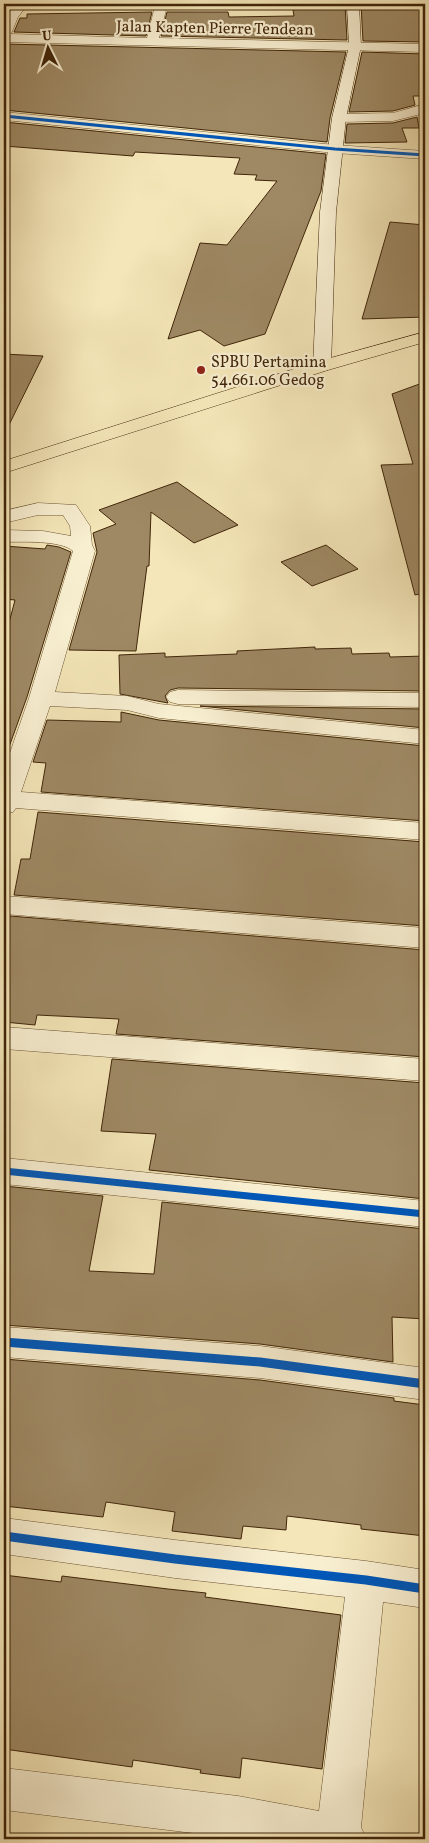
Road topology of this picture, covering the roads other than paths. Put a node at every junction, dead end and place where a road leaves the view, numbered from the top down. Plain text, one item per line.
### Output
1 (22, 4) edge
2 (353, 4) edge
3 (161, 6) dead end
4 (8, 16) edge
5 (4, 38) edge
6 (152, 41) junction
7 (355, 46) junction
8 (425, 48) edge
9 (425, 108) edge
10 (4, 116) edge
11 (338, 118) junction
12 (335, 149) junction
13 (425, 155) edge
14 (425, 337) edge
15 (322, 366) junction
16 (4, 467) edge
17 (4, 517) edge
18 (4, 536) edge
19 (81, 545) junction
20 (41, 698) junction
21 (425, 700) edge
22 (128, 703) junction
23 (425, 737) edge
24 (5, 802) edge
25 (425, 832) edge
26 (4, 904) edge
27 (425, 938) edge
28 (4, 1038) edge
29 (425, 1070) edge
30 (4, 1170) edge
31 (425, 1214) edge
32 (4, 1342) edge
33 (425, 1384) edge
34 (4, 1536) edge
35 (366, 1580) junction
36 (425, 1589) edge
37 (4, 1789) edge
38 (341, 1838) edge

1 - 4 street
2 - 7 street
3 - 6 street
4 - 5 street
5 - 6 street, Jalan Kapten Pierre Tendean
6 - 7 street, Jalan Kapten Pierre Tendean
7 - 8 street, Jalan Kapten Pierre Tendean
7 - 11 street
9 - 11 street
10 - 12 street
11 - 12 street
12 - 13 street
12 - 15 street
14 - 15 highway
15 - 16 highway
17 - 19 street
18 - 19 street
19 - 20 street
20 - 22 street
20 - 24 street
21 - 22 street
22 - 23 street
24 - 25 street
26 - 27 street
28 - 29 street
30 - 31 street
32 - 33 street
34 - 35 street
35 - 36 street
35 - 38 street
37 - 38 street

